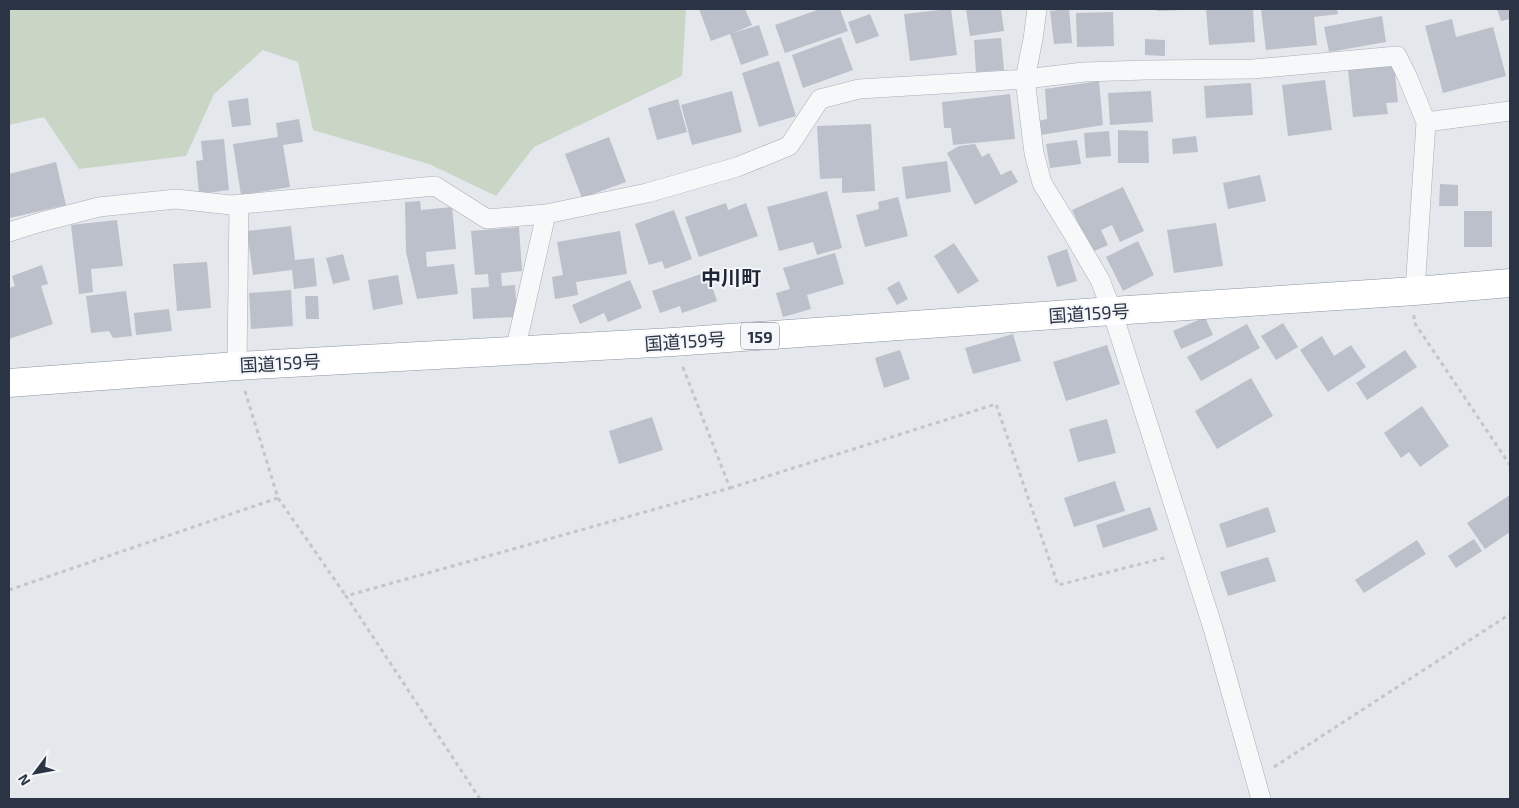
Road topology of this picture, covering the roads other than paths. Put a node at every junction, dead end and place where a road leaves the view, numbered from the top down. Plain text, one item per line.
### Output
1 (1037, 9) edge
2 (1024, 80) junction
3 (1510, 111) edge
4 (1426, 122) junction
5 (239, 204) junction
6 (546, 214) junction
7 (9, 232) edge
8 (1510, 283) edge
9 (1415, 292) junction
10 (1112, 311) junction
11 (515, 351) junction
12 (237, 366) junction
13 (9, 383) edge
14 (1261, 799) edge

1 - 2 street
2 - 4 street
2 - 6 street
2 - 10 street
3 - 4 street
4 - 9 street
5 - 6 street
5 - 7 street
5 - 12 street
6 - 11 street
8 - 9 highway, 国道159号 / 159
9 - 10 highway, 国道159号 / 159
10 - 11 highway, 国道159号 / 159
10 - 14 street
11 - 12 highway, 国道159号 / 159
12 - 13 highway, 国道159号 / 159

